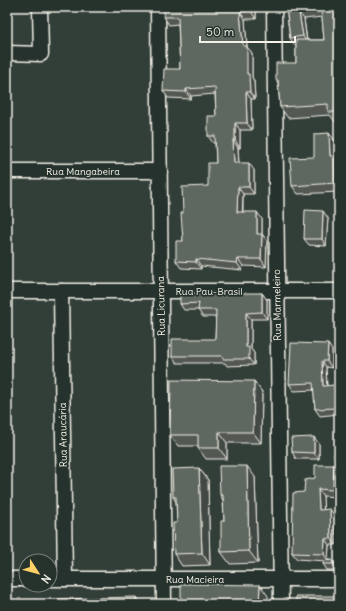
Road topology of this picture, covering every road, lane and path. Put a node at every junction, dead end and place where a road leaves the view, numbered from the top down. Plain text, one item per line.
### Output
1 (40, 7) edge
2 (158, 7) edge
3 (274, 7) edge
4 (7, 53) edge
5 (7, 171) edge
6 (160, 171) junction
7 (7, 291) edge
8 (61, 291) junction
9 (161, 291) junction
10 (277, 291) junction
11 (339, 291) edge
12 (7, 579) edge
13 (18, 579) edge
14 (58, 579) edge
15 (65, 579) junction
16 (164, 579) junction
17 (281, 579) junction
18 (339, 579) edge
19 (164, 604) edge
20 (281, 604) edge

1 - 4 street
2 - 6 street, Rua Licurana
3 - 10 street, Rua Marmeleiro
5 - 6 street, Rua Mangabeira
6 - 9 street, Rua Licurana
7 - 8 street, Rua Pau-Brasil
8 - 9 street, Rua Pau-Brasil
8 - 15 street, Rua Araucária
9 - 10 street, Rua Pau-Brasil
9 - 16 street, Rua Licurana
10 - 11 street, Rua Pau-Brasil
10 - 17 street, Rua Marmeleiro
12 - 13 street
14 - 15 street, Rua Macieira
15 - 16 street, Rua Macieira
16 - 17 street, Rua Macieira
16 - 19 street, Rua Licurana
17 - 18 street, Rua Macieira
17 - 20 street, Rua Marmeleiro

